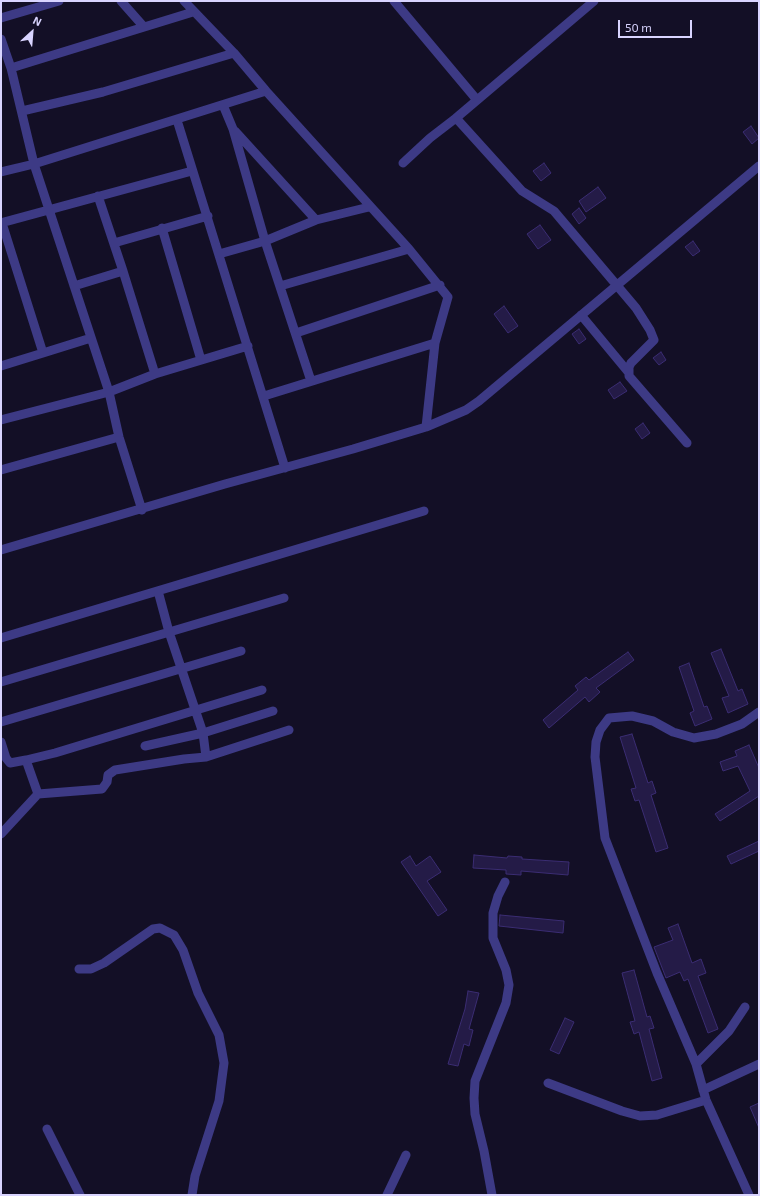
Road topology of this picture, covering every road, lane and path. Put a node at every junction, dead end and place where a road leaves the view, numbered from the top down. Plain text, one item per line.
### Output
1 (59, 1) edge
2 (121, 1) edge
3 (184, 1) edge
4 (394, 1) edge
5 (594, 1) edge
6 (193, 12) junction
7 (1, 18) edge
8 (144, 27) junction
9 (1, 39) edge
10 (234, 53) junction
11 (11, 68) junction
12 (266, 92) junction
13 (477, 100) junction
14 (223, 105) junction
15 (22, 111) junction
16 (456, 118) junction
17 (177, 120) junction
18 (233, 129) junction
19 (403, 163) dead end
20 (34, 164) junction
21 (759, 166) edge
22 (192, 171) junction
23 (1, 172) edge
24 (98, 196) junction
25 (369, 207) junction
26 (50, 209) junction
27 (208, 216) junction
28 (316, 220) junction
29 (2, 223) edge
30 (162, 228) junction
31 (264, 241) junction
32 (114, 243) junction
33 (409, 249) junction
34 (219, 254) junction
35 (123, 271) junction
36 (617, 284) junction
37 (440, 285) junction
38 (74, 286) junction
39 (280, 286) junction
40 (581, 315) junction
41 (296, 333) junction
42 (91, 338) junction
43 (435, 343) junction
44 (248, 346) junction
45 (43, 353) junction
46 (201, 360) junction
47 (1, 366) edge
48 (629, 373) junction
49 (156, 374) junction
50 (311, 381) junction
51 (109, 392) junction
52 (264, 396) junction
53 (1, 420) edge
54 (426, 427) junction
55 (120, 437) junction
56 (687, 443) dead end
57 (285, 468) junction
58 (1, 470) edge
59 (142, 510) junction
60 (424, 511) dead end
61 (1, 550) edge
62 (158, 591) junction
63 (284, 598) dead end
64 (169, 632) junction
65 (1, 638) edge
66 (241, 651) dead end
67 (182, 669) junction
68 (1, 682) edge
69 (262, 690) dead end
70 (195, 709) junction
71 (274, 711) dead end
72 (759, 712) edge
73 (1, 722) edge
74 (289, 730) dead end
75 (203, 733) junction
76 (1, 742) edge
77 (145, 746) dead end
78 (206, 758) junction
79 (26, 760) junction
80 (38, 794) junction
81 (1, 834) edge
82 (505, 882) dead end
83 (79, 969) dead end
84 (745, 1007) dead end
85 (696, 1064) junction
86 (759, 1064) edge
87 (548, 1083) dead end
88 (703, 1090) junction
89 (706, 1100) junction
90 (47, 1129) dead end
91 (406, 1155) dead end
92 (80, 1195) edge
93 (192, 1195) edge
94 (387, 1195) edge
95 (492, 1195) edge
96 (749, 1195) edge

1 - 7 street
2 - 8 street
3 - 6 street
4 - 13 street
5 - 13 street
6 - 8 street
6 - 10 street
8 - 11 street
9 - 11 street
10 - 12 street
10 - 15 street
11 - 15 street
12 - 14 street
12 - 25 street
13 - 16 street
14 - 17 street
14 - 18 street
15 - 20 street
16 - 19 street
16 - 36 street
17 - 20 street
17 - 22 street
18 - 28 street
18 - 31 street
20 - 23 street
20 - 26 street
21 - 36 street
22 - 24 street
22 - 27 street
24 - 26 street
24 - 32 street
25 - 28 street
25 - 33 street
26 - 29 street
26 - 38 street
27 - 30 street
27 - 34 street
28 - 31 street
29 - 45 street
30 - 32 street
30 - 46 street
31 - 34 street
31 - 39 street
32 - 35 street
33 - 37 street
33 - 39 street
34 - 44 street
35 - 38 street
35 - 49 street
36 - 40 street
36 - 48 street
37 - 41 street
37 - 43 street
38 - 42 street
39 - 41 street
40 - 48 street
40 - 54 street
41 - 50 street
42 - 45 street
42 - 51 street
43 - 50 street
43 - 54 street
44 - 46 street
44 - 52 street
45 - 47 street
46 - 49 street
48 - 56 street
49 - 51 street
50 - 52 street
51 - 53 street
51 - 55 street
52 - 57 street
54 - 57 street
55 - 58 street
55 - 59 street
57 - 59 street
59 - 61 street
60 - 62 street
62 - 64 street
62 - 65 street
63 - 64 street
64 - 67 street
64 - 68 street
66 - 67 street
67 - 70 street
67 - 73 street
69 - 70 street
70 - 75 street
70 - 79 street
71 - 75 street
72 - 85 street
74 - 78 street
75 - 77 street
75 - 78 street
76 - 79 street
78 - 80 street
79 - 80 street
80 - 81 street
82 - 95 street
83 - 93 street
84 - 85 street
85 - 88 street
86 - 88 street
87 - 89 street
88 - 89 street
89 - 96 street
90 - 92 street
91 - 94 street

